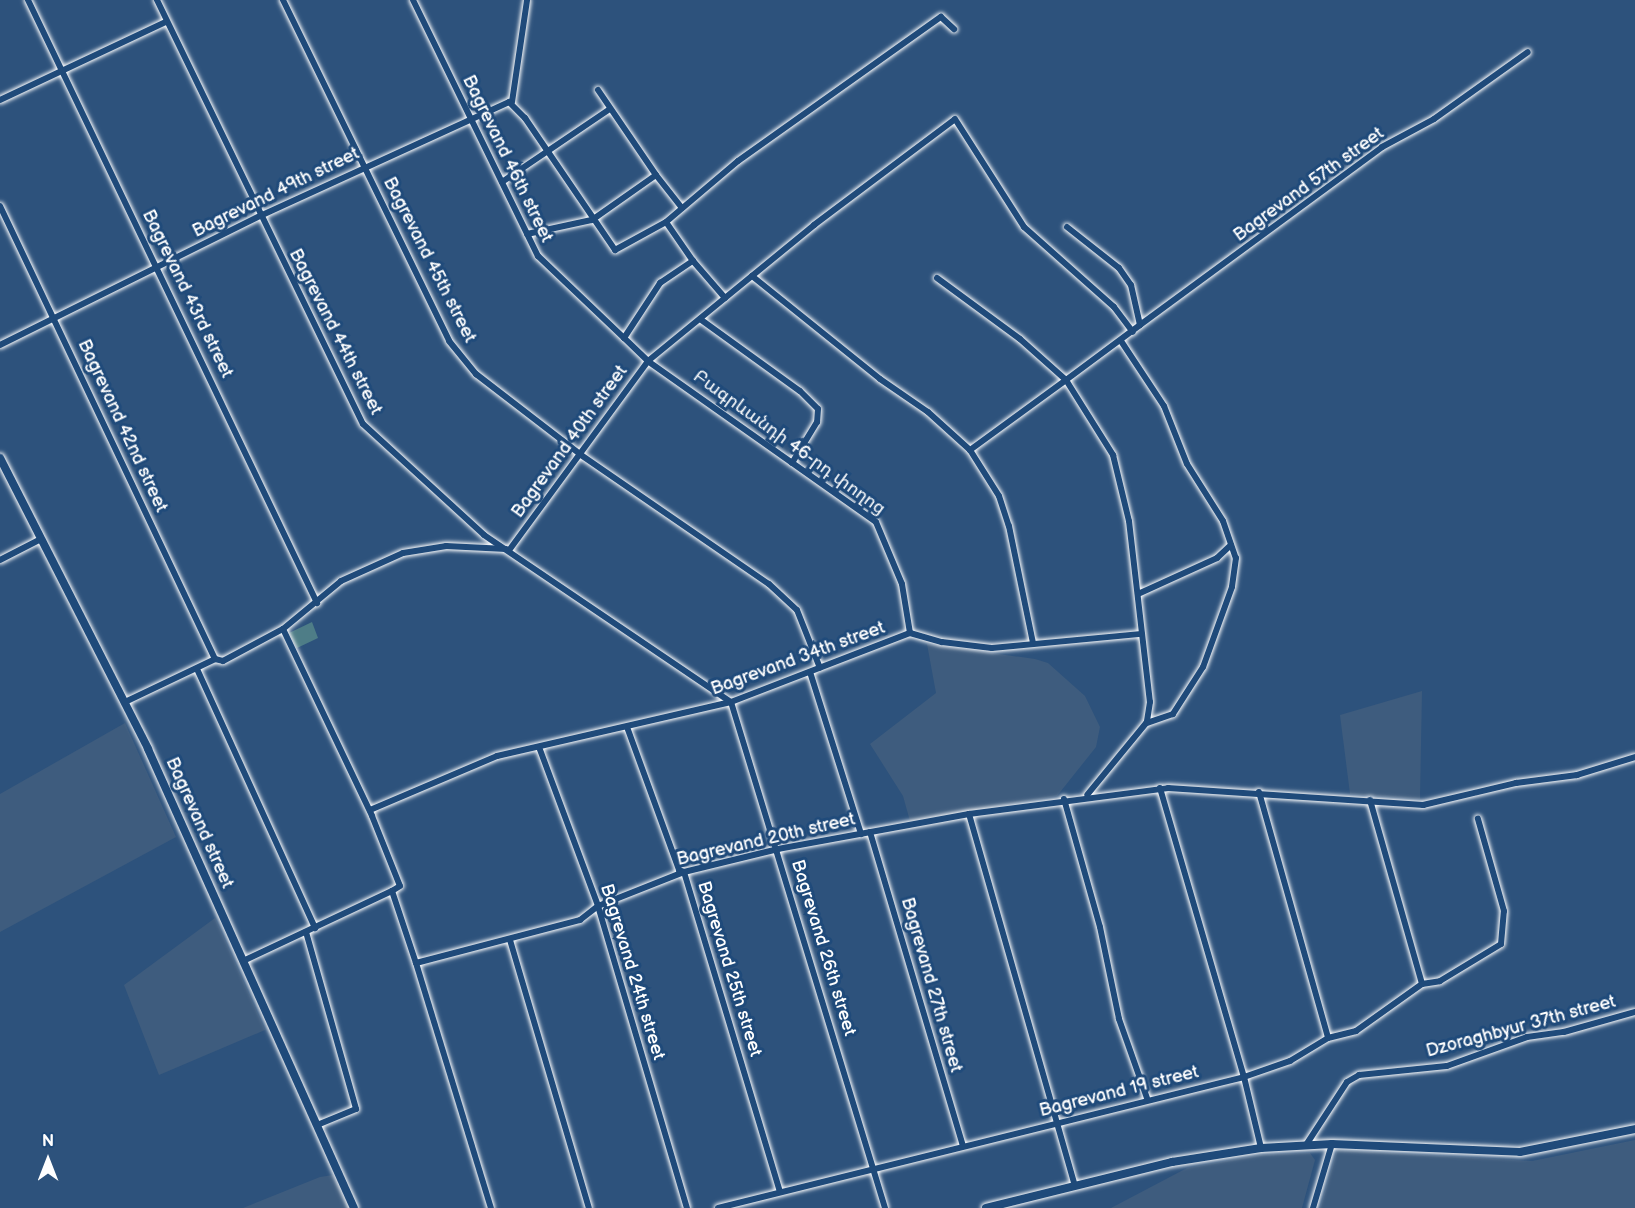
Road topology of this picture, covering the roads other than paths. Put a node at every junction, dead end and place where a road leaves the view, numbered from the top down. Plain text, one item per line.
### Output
1 (28, 0) edge
2 (156, 0) edge
3 (283, 0) edge
4 (413, 0) edge
5 (527, 0) edge
6 (166, 22) junction
7 (954, 29) dead end
8 (1528, 52) dead end
9 (64, 70) junction
10 (598, 90) dead end
11 (0, 100) edge
12 (512, 102) junction
13 (610, 109) junction
14 (470, 119) junction
15 (548, 154) junction
16 (365, 166) junction
17 (656, 175) junction
18 (502, 182) junction
19 (0, 206) edge
20 (682, 208) junction
21 (260, 216) junction
22 (592, 220) junction
23 (666, 222) junction
24 (1066, 227) dead end
25 (527, 234) junction
26 (693, 261) junction
27 (157, 269) junction
28 (752, 276) junction
29 (938, 278) dead end
30 (725, 298) junction
31 (54, 317) junction
32 (700, 319) junction
33 (1140, 325) junction
34 (1133, 332) junction
35 (624, 338) junction
36 (1121, 340) junction
37 (0, 345) edge
38 (648, 361) junction
39 (1066, 380) junction
40 (970, 450) junction
41 (581, 455) junction
42 (0, 458) edge
43 (792, 463) junction
44 (41, 538) junction
45 (1231, 545) junction
46 (510, 549) junction
47 (0, 560) edge
48 (1138, 594) junction
49 (317, 603) junction
50 (282, 630) junction
51 (910, 633) junction
52 (1141, 634) junction
53 (1033, 642) junction
54 (215, 660) junction
55 (820, 668) junction
56 (197, 669) junction
57 (810, 672) junction
58 (125, 702) junction
59 (731, 702) junction
60 (1147, 723) junction
61 (627, 727) junction
62 (539, 747) junction
63 (1635, 757) edge
64 (1160, 788) junction
65 (1259, 792) junction
66 (1087, 796) junction
67 (1064, 800) junction
68 (1370, 800) junction
69 (370, 810) junction
70 (969, 814) junction
71 (1478, 819) dead end
72 (870, 832) junction
73 (861, 834) junction
74 (778, 849) junction
75 (684, 872) junction
76 (392, 891) junction
77 (598, 906) junction
78 (315, 928) junction
79 (306, 932) junction
80 (510, 940) junction
81 (243, 961) junction
82 (416, 963) junction
83 (1422, 984) junction
84 (1635, 1012) edge
85 (1329, 1038) junction
86 (1244, 1077) junction
87 (1147, 1098) junction
88 (1057, 1124) junction
89 (317, 1125) junction
90 (1635, 1129) edge
91 (1332, 1144) junction
92 (1306, 1145) junction
93 (963, 1146) junction
94 (1261, 1148) junction
95 (875, 1168) junction
96 (1075, 1185) junction
97 (780, 1192) junction
98 (354, 1208) edge
99 (491, 1208) edge
100 (589, 1208) edge
101 (687, 1208) edge
102 (718, 1208) edge
103 (885, 1208) edge
104 (986, 1208) edge
105 (1313, 1208) edge

1 - 9 street, Bagrevand 43rd street
2 - 6 street, Bagrevand 44th street
3 - 16 street, Bagrevand 45th street
4 - 14 street, Bagrevand 46th street
5 - 12 street
6 - 9 street
6 - 21 street, Bagrevand 44th street
7 - 20 street
8 - 33 street, Bagrevand 57th street
9 - 11 street
9 - 27 street, Bagrevand 43rd street
10 - 13 street
12 - 14 street, Bagrevand 49th street
12 - 15 street
13 - 15 street
13 - 17 street
14 - 16 street, Bagrevand 49th street
14 - 18 street, Bagrevand 46th street
15 - 18 street
15 - 22 street
16 - 21 street, Bagrevand 49th street
16 - 41 street, Bagrevand 45th street
17 - 20 street
17 - 22 street
18 - 25 street, Bagrevand 46th street
19 - 31 street, Bagrevand 42nd street
20 - 23 street
21 - 27 street, Bagrevand 49th street
21 - 46 street, Bagrevand 44th street
22 - 23 street
22 - 25 street
23 - 26 street
24 - 33 street
25 - 35 street, Bagrevand 46th street
26 - 30 street
26 - 35 street, Bagrevand 40th street
27 - 31 street, Bagrevand 49th street
27 - 49 street, Bagrevand 43rd street
28 - 30 street
28 - 34 street
28 - 40 street
29 - 39 street
30 - 32 street
31 - 37 street, Bagrevand 49th street
31 - 54 street, Bagrevand 42nd street
32 - 38 street
32 - 43 street
33 - 34 street, Bagrevand 57th street
34 - 36 street, Bagrevand 57th street
35 - 38 street, Bagrevand 40th street
36 - 39 street, Bagrevand 57th street
36 - 45 street
38 - 41 street, Bagrevand 40th street
38 - 43 street, Բագրևանդի 46-րդ փողոց
39 - 40 street, Bagrevand 57th street
39 - 48 street
40 - 53 street
41 - 46 street, Bagrevand 40th street
41 - 55 street, Bagrevand 45th street
42 - 44 main road, Bagrevand street
43 - 51 street, Բագրևանդի 46-րդ փողոց
44 - 47 street
44 - 58 main road, Bagrevand street
45 - 48 street
45 - 60 street
46 - 49 street
46 - 59 street, Bagrevand 44th street
48 - 52 street
49 - 50 street
50 - 54 street
50 - 69 street
51 - 53 street, Bagrevand 34th street
51 - 55 street, Bagrevand 34th street
52 - 53 street, Bagrevand 34th street
52 - 60 street
54 - 56 street
55 - 57 street, Bagrevand 34th street
56 - 58 street
56 - 78 street
57 - 59 street, Bagrevand 34th street
57 - 73 street
58 - 81 main road, Bagrevand street
59 - 61 street, Bagrevand 34th street
59 - 74 street, Bagrevand 26th street
60 - 66 street
61 - 62 street, Bagrevand 34th street
61 - 75 street, Bagrevand 25th street
62 - 69 street, Bagrevand 34th street
62 - 77 street, Bagrevand 24th street
63 - 68 street, Bagrevand 20th street
64 - 65 street, Bagrevand 20th street
64 - 66 street, Bagrevand 20th street
64 - 86 street
65 - 68 street, Bagrevand 20th street
65 - 85 street
66 - 67 street, Bagrevand 20th street
67 - 70 street, Bagrevand 20th street
67 - 87 street
68 - 83 street
69 - 76 street
70 - 72 street, Bagrevand 20th street
70 - 88 street
71 - 83 street, Bagrevand 19 street
72 - 73 street, Bagrevand 20th street
72 - 93 street, Bagrevand 27th street
73 - 74 street, Bagrevand 20th street
74 - 75 street, Bagrevand 20th street
74 - 95 street, Bagrevand 26th street
75 - 77 street, Bagrevand 20th street
75 - 97 street, Bagrevand 25th street
76 - 78 street
76 - 82 street
77 - 80 street, Bagrevand 20th street
77 - 101 street, Bagrevand 24th street
78 - 79 street
79 - 81 street
79 - 89 street
80 - 82 street, Bagrevand 20th street
80 - 100 street
81 - 89 main road, Bagrevand street
82 - 99 street
83 - 85 street, Bagrevand 19 street
84 - 92 street, Dzoraghbyur 37th street
85 - 86 street, Bagrevand 19 street
86 - 87 street, Bagrevand 19 street
86 - 94 street
87 - 88 street, Bagrevand 19 street
88 - 93 street, Bagrevand 19 street
88 - 96 street
89 - 98 main road, Bagrevand street
90 - 91 street
91 - 92 street
91 - 105 street
92 - 94 street
93 - 95 street, Bagrevand 19 street
94 - 96 street
95 - 97 street, Bagrevand 19 street
95 - 103 street, Bagrevand 26th street
96 - 104 street
97 - 102 street, Bagrevand 19 street

